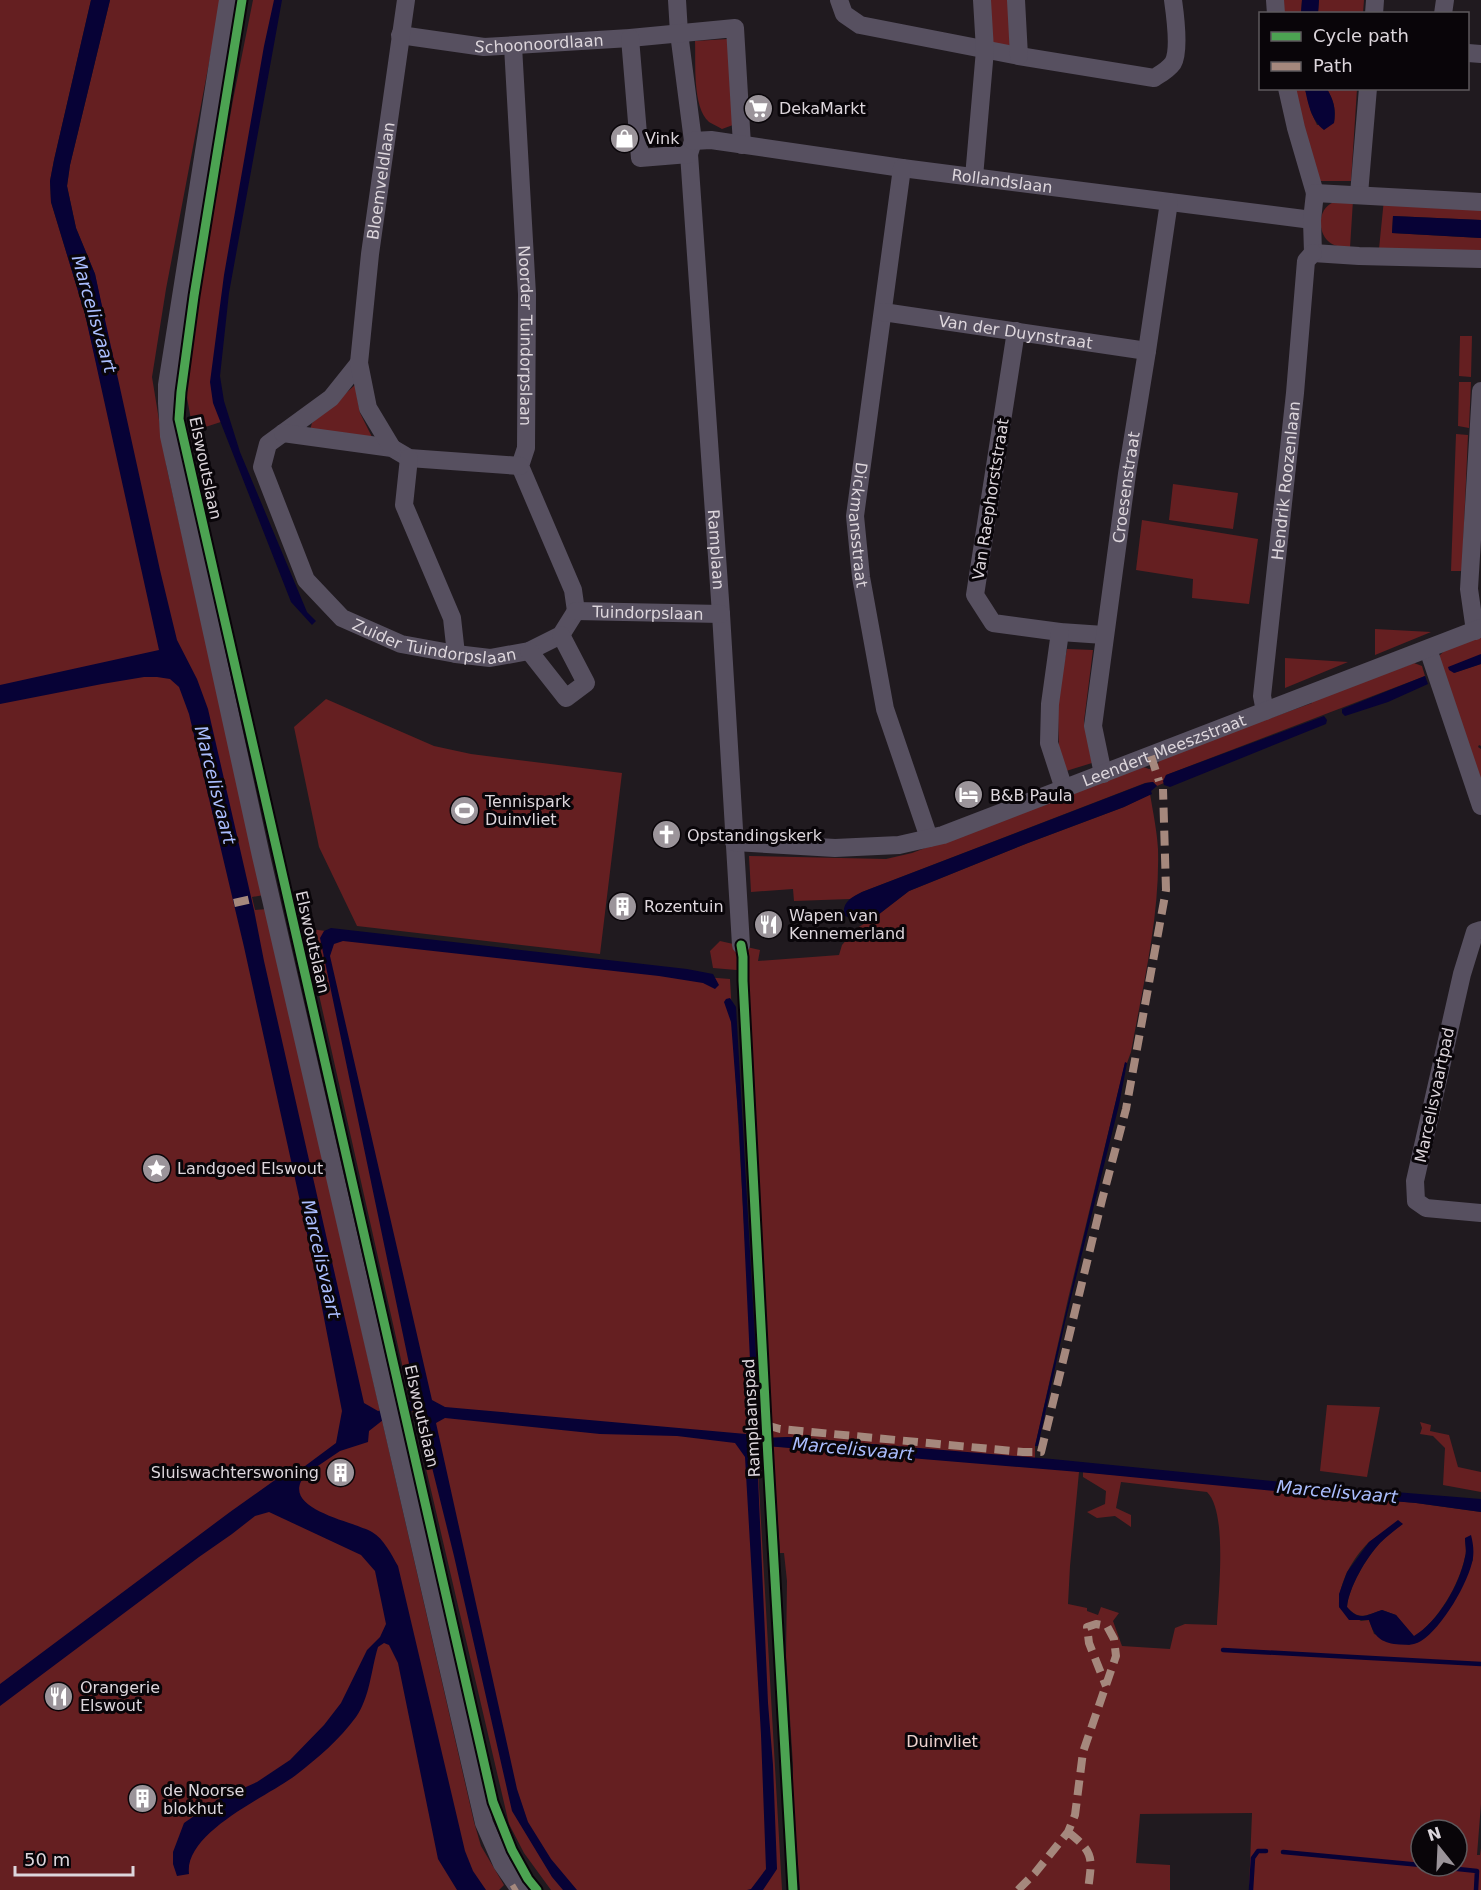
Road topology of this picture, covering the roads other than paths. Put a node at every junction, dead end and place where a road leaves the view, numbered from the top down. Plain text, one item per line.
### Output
1 (228, 0) edge
2 (406, 0) edge
3 (677, 0) edge
4 (839, 0) edge
5 (982, 0) edge
6 (1016, 0) edge
7 (1173, 0) edge
8 (679, 33) junction
9 (400, 35) junction
10 (630, 38) junction
11 (513, 46) junction
12 (985, 50) junction
13 (1019, 57) junction
14 (1287, 90) edge
15 (1368, 90) edge
16 (742, 145) junction
17 (691, 148) junction
18 (902, 168) junction
19 (974, 177) junction
20 (1315, 193) junction
21 (1359, 194) junction
22 (1169, 202) junction
23 (1481, 202) edge
24 (1312, 220) junction
25 (1313, 253) junction
26 (1481, 259) edge
27 (884, 312) junction
28 (1016, 331) junction
29 (1147, 351) junction
30 (359, 363) junction
31 (1481, 391) edge
32 (283, 433) junction
33 (392, 448) junction
34 (409, 458) junction
35 (520, 466) junction
36 (576, 611) junction
37 (722, 614) junction
38 (1478, 630) edge
39 (1060, 632) junction
40 (561, 635) junction
41 (1104, 635) junction
42 (1428, 649) junction
43 (529, 651) junction
44 (456, 654) junction
45 (1265, 711) junction
46 (1103, 774) junction
47 (1064, 789) junction
48 (1481, 806) edge
49 (929, 838) junction
50 (734, 842) junction
51 (1481, 930) edge
52 (741, 945) dead end
53 (1481, 1213) edge
54 (518, 1888) edge

1 - 54 street, Elswoutslaan
2 - 9 street, Bloemveldlaan
3 - 8 street, Ramplaan
4 - 12 street
5 - 12 street
6 - 13 street
7 - 13 street
8 - 10 street, Schoonoordlaan
8 - 16 street
8 - 17 street, Ramplaan
9 - 11 street, Schoonoordlaan
9 - 30 street, Bloemveldlaan
10 - 11 street, Schoonoordlaan
10 - 17 street
11 - 35 street, Noorder Tuindorpslaan
12 - 13 street
12 - 19 street
14 - 20 street
15 - 21 street
16 - 17 street, Rollandslaan
16 - 18 street, Rollandslaan
17 - 37 street, Ramplaan
18 - 19 street, Rollandslaan
18 - 27 street, Dickmansstraat
19 - 22 street, Rollandslaan
20 - 21 street
20 - 24 street
21 - 23 street
22 - 24 street, Rollandslaan
22 - 29 street, Croesenstraat
24 - 25 street
25 - 26 street
25 - 45 street, Hendrik Roozenlaan
27 - 28 street, Van der Duynstraat
27 - 49 street, Dickmansstraat
28 - 29 street, Van der Duynstraat
28 - 39 street, Van Raephorststraat
29 - 41 street, Croesenstraat
30 - 32 street
30 - 33 street, Bloemveldlaan
31 - 38 street
32 - 33 street
32 - 44 street, Zuider Tuindorpslaan
33 - 34 street
34 - 35 street
34 - 44 street
35 - 36 street
36 - 37 street, Tuindorpslaan
36 - 40 street
37 - 50 street, Ramplaan
38 - 42 street, Leendert Meeszstraat
39 - 41 street, Van Raephorststraat
39 - 47 street
40 - 43 street, Zuider Tuindorpslaan
40 - 43 street
41 - 46 street, Croesenstraat
42 - 45 street, Leendert Meeszstraat
42 - 48 street
43 - 44 street, Zuider Tuindorpslaan
45 - 46 street, Leendert Meeszstraat
46 - 47 street, Leendert Meeszstraat
47 - 49 street, Leendert Meeszstraat
49 - 50 street, Leendert Meeszstraat
50 - 52 street, Ramplaan
51 - 53 street, Marcelisvaartpad

